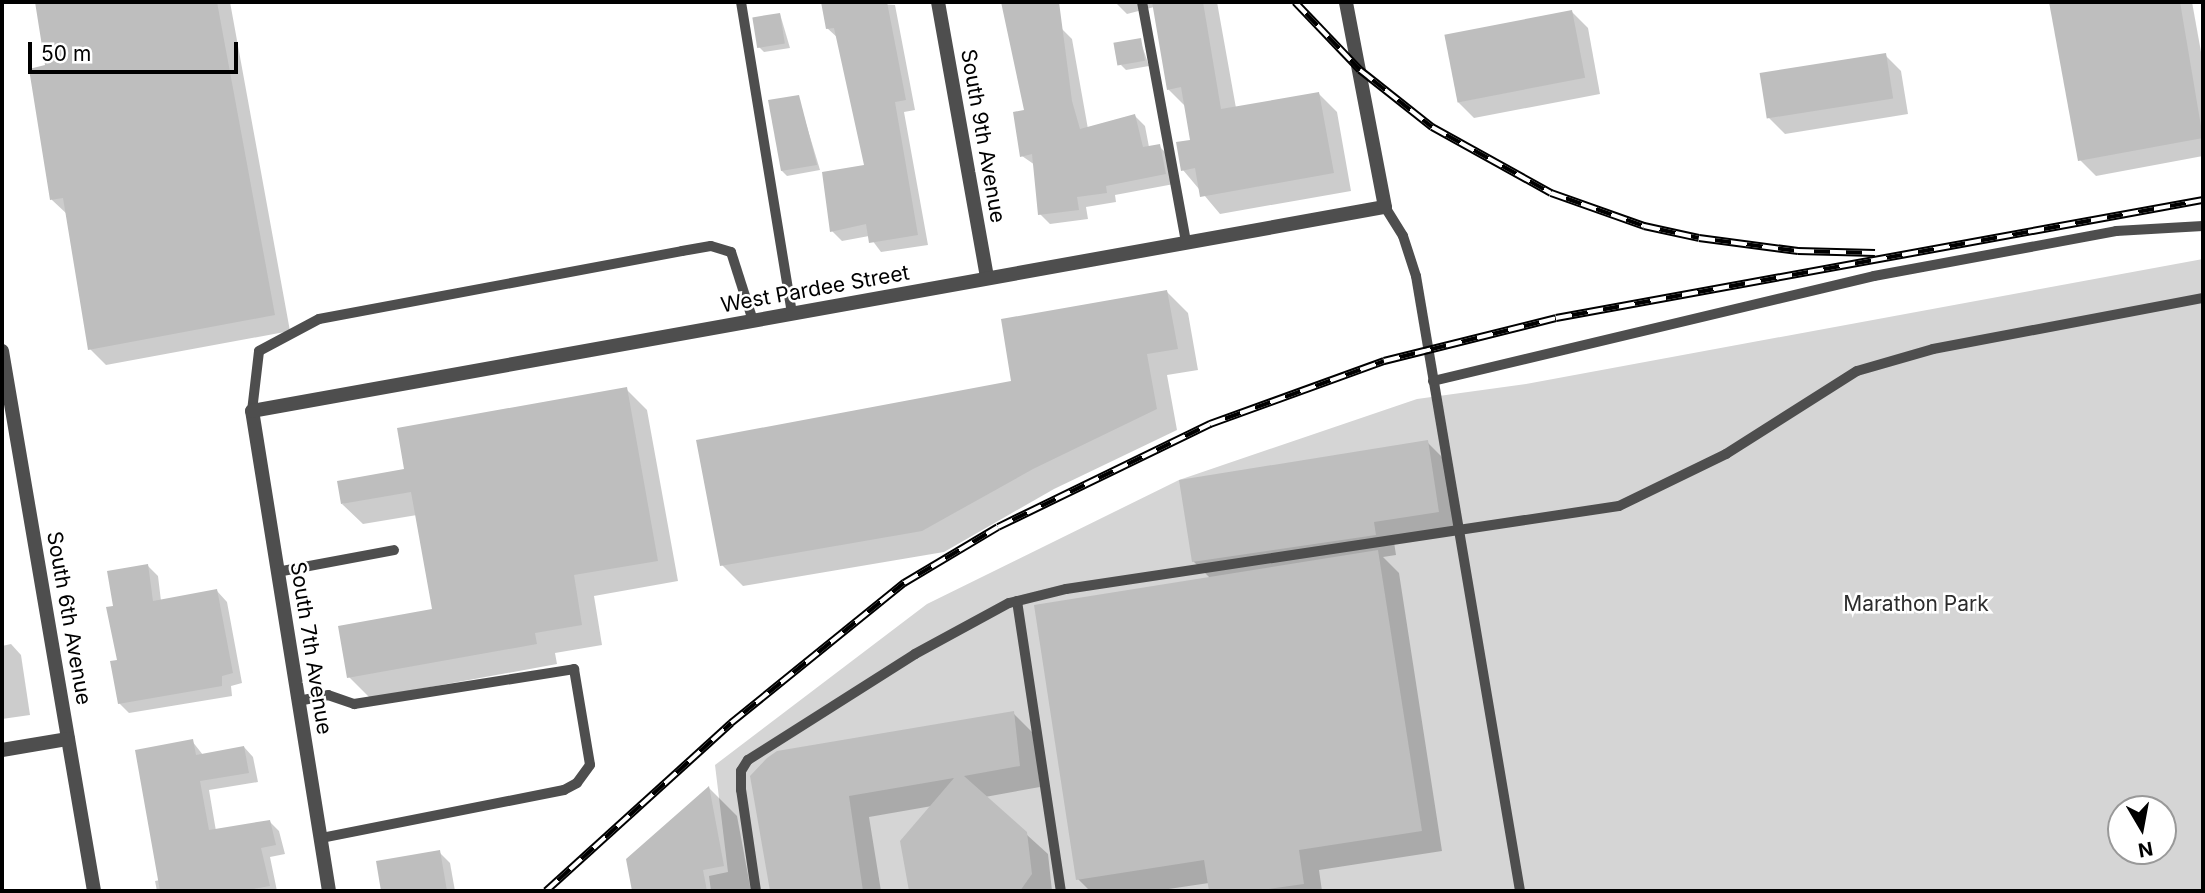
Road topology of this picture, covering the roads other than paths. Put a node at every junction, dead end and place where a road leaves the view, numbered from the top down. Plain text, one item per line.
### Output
1 (741, 2) edge
2 (937, 2) edge
3 (1142, 2) edge
4 (1346, 2) edge
5 (1385, 207) junction
6 (2203, 226) edge
7 (1186, 242) junction
8 (987, 278) junction
9 (2203, 298) edge
10 (792, 315) junction
11 (753, 321) junction
12 (2, 351) edge
13 (1433, 381) junction
14 (252, 411) junction
15 (1458, 528) junction
16 (394, 550) dead end
17 (278, 572) junction
18 (1017, 601) junction
19 (298, 701) junction
20 (68, 739) junction
21 (2, 750) edge
22 (321, 838) junction
23 (94, 891) edge
24 (329, 891) edge
25 (756, 891) edge
26 (1061, 891) edge
27 (1520, 891) edge

1 - 10 lane
2 - 8 street, South 9th Avenue
3 - 7 lane
4 - 5 street
5 - 7 street, West Pardee Street
5 - 13 lane
6 - 13 lane
7 - 8 street, West Pardee Street
8 - 10 street, West Pardee Street
9 - 15 lane
10 - 11 street, West Pardee Street
11 - 14 street, West Pardee Street
11 - 14 lane
12 - 20 street, South 6th Avenue
13 - 15 lane
14 - 17 street, South 7th Avenue
15 - 18 lane
15 - 27 lane
16 - 17 lane
17 - 19 street, South 7th Avenue
18 - 25 lane
18 - 26 lane
19 - 22 street, South 7th Avenue
19 - 22 lane
20 - 21 street
20 - 23 street, South 6th Avenue
22 - 24 street, South 7th Avenue

